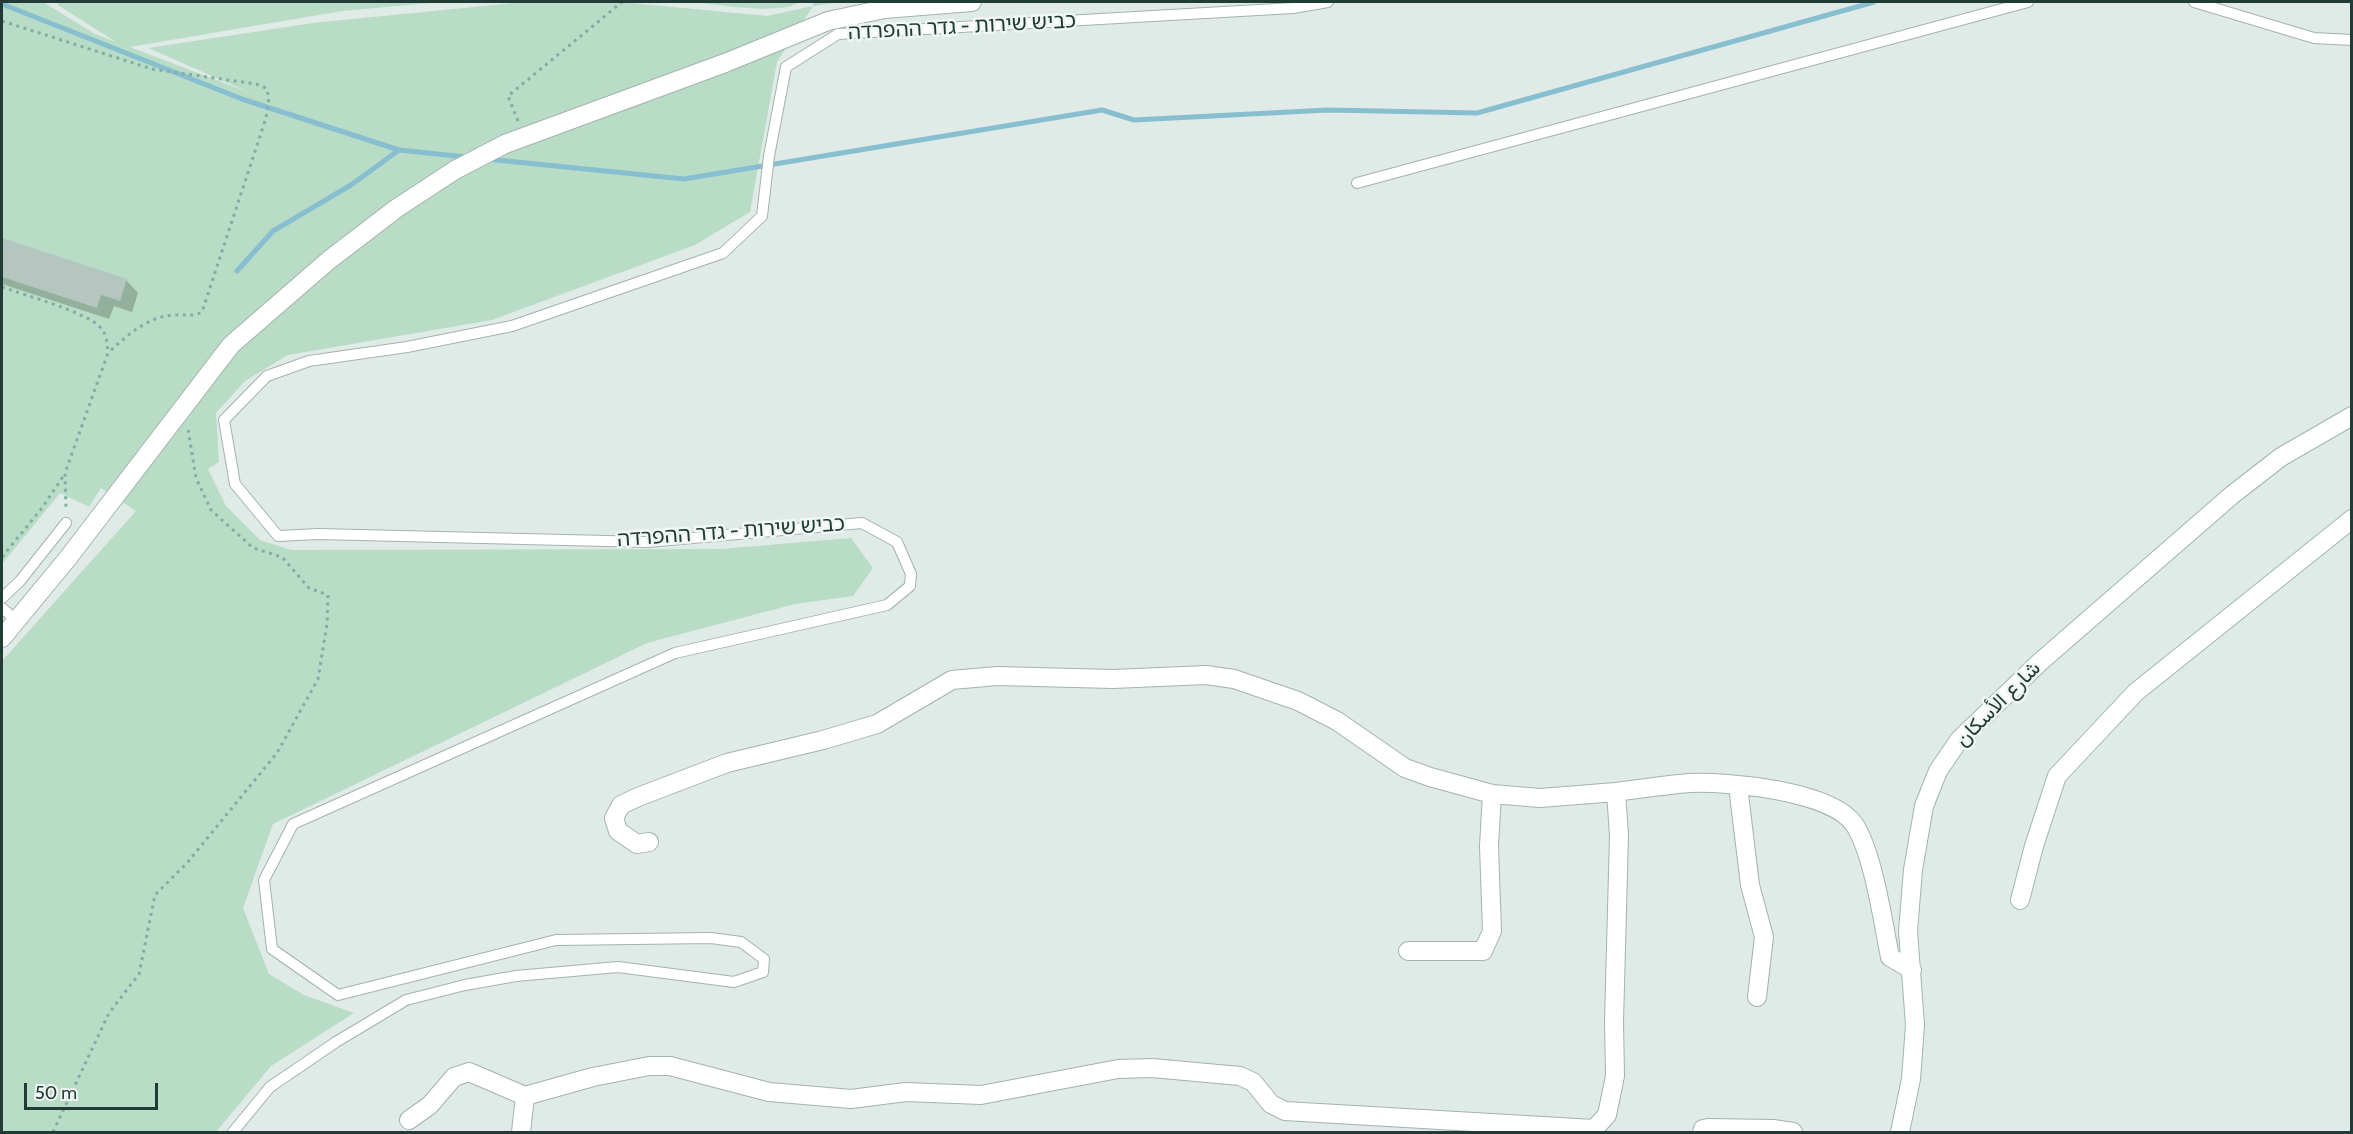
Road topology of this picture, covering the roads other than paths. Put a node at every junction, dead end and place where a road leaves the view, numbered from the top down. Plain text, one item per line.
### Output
1 (972, 2) edge
2 (1328, 2) edge
3 (2028, 2) edge
4 (2194, 2) edge
5 (2352, 40) edge
6 (1357, 183) dead end
7 (2352, 416) edge
8 (2352, 519) edge
9 (66, 523) road end
10 (2, 598) edge
11 (2, 608) edge
12 (16, 620) junction
13 (2, 638) edge
14 (1738, 786) junction
15 (1616, 792) junction
16 (1492, 794) junction
17 (649, 842) dead end
18 (2020, 900) dead end
19 (1408, 951) dead end
20 (1912, 970) junction
21 (1757, 997) dead end
22 (525, 1096) junction
23 (409, 1120) dead end
24 (233, 1132) edge
25 (521, 1132) edge
26 (1702, 1132) edge
27 (1792, 1132) edge
28 (1900, 1132) edge

1 - 12 street
2 - 24 lane, כביש שירות - גדר ההפרדה
3 - 6 lane
4 - 5 lane
7 - 20 street, شارع الأسكان
8 - 18 street
9 - 10 lane
11 - 12 lane
12 - 13 street
14 - 15 street
14 - 20 street
14 - 21 street
15 - 16 street
15 - 22 street
16 - 17 street
16 - 19 street
20 - 28 street, شارع الأسكان
22 - 23 street
22 - 25 street
26 - 27 street

